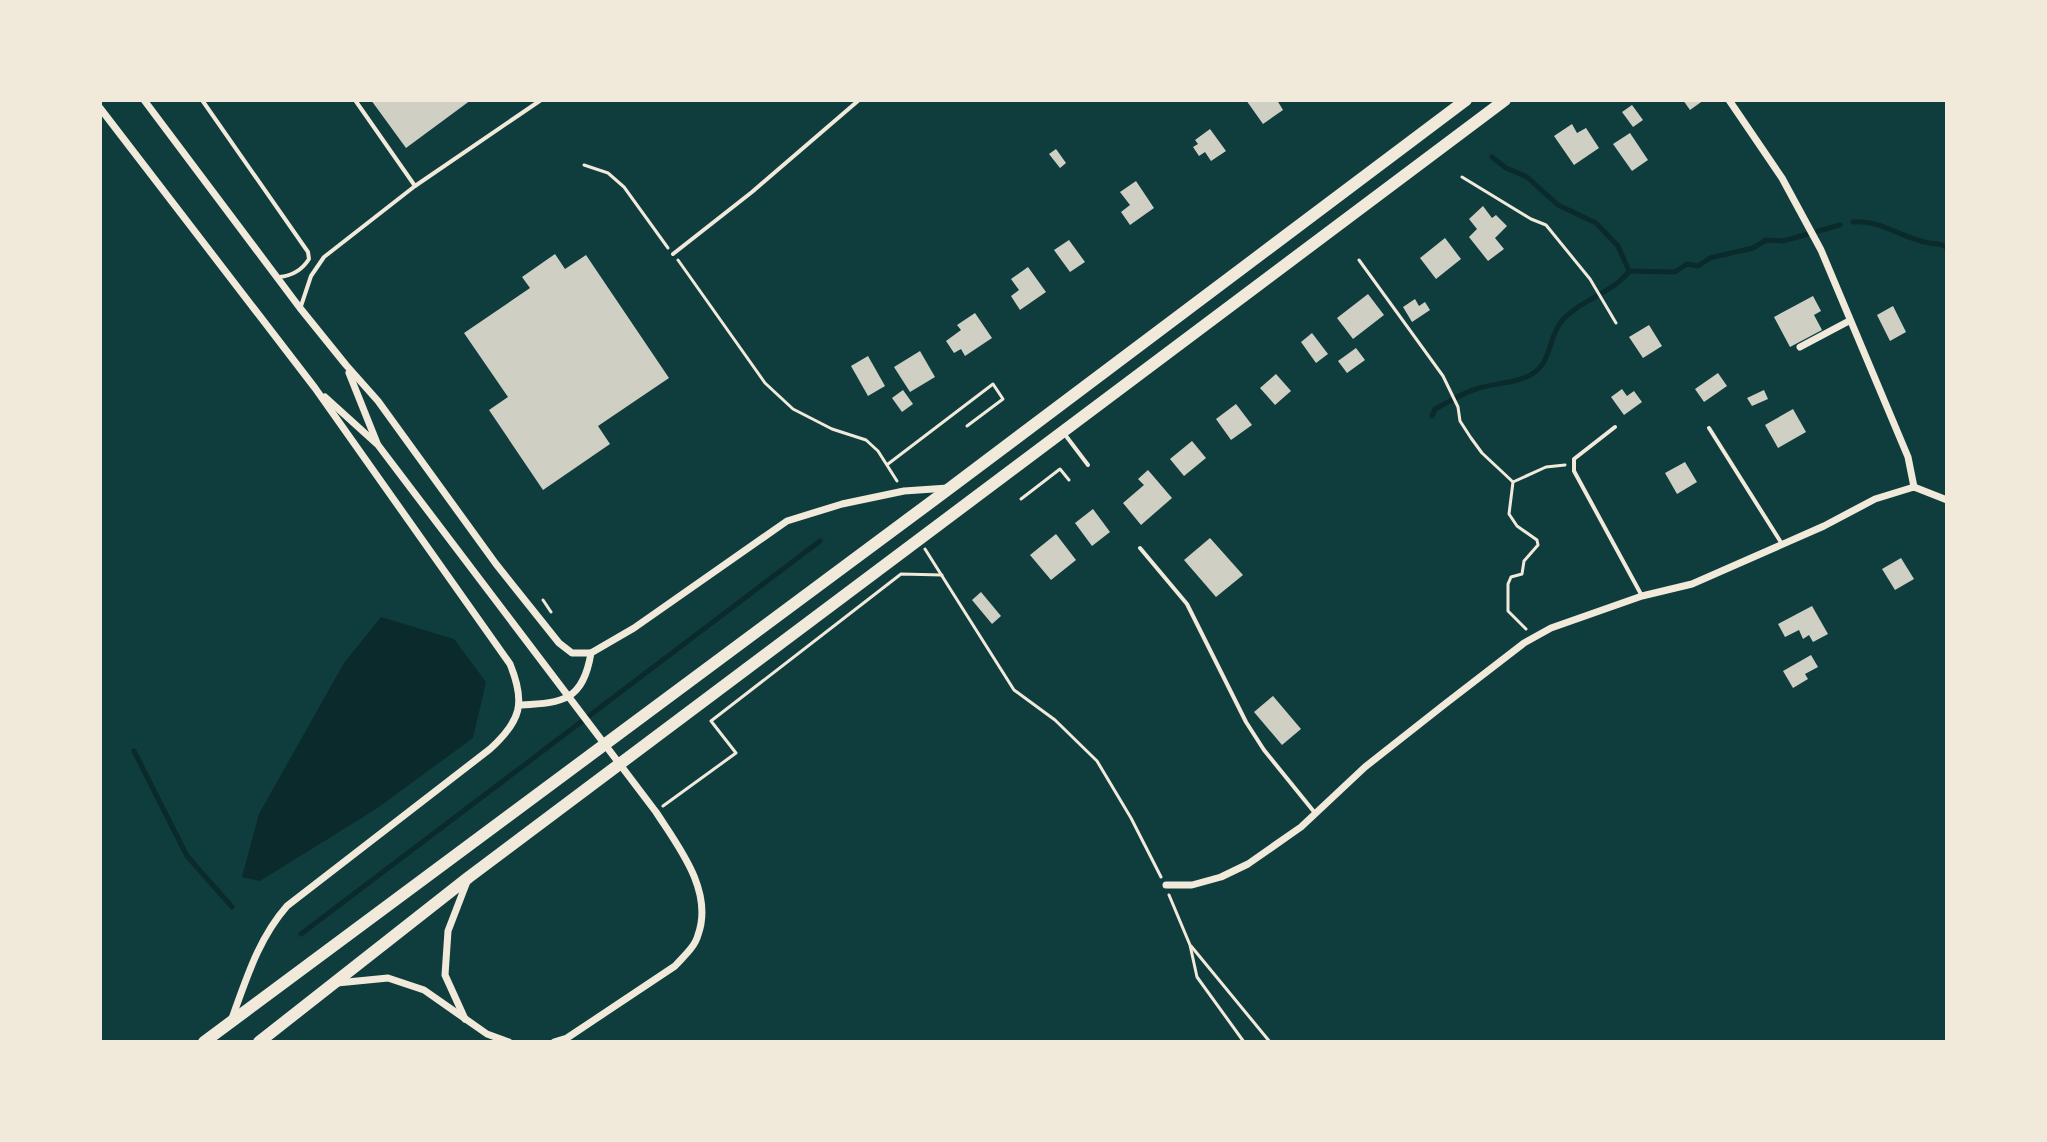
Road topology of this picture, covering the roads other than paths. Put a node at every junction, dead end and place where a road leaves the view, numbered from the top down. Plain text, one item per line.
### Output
1 (144, 100) edge
2 (202, 100) edge
3 (355, 100) edge
4 (541, 100) edge
5 (859, 100) edge
6 (1466, 100) edge
7 (1505, 100) edge
8 (1729, 100) edge
9 (100, 108) edge
10 (415, 186) junction
11 (673, 254) road end
12 (277, 277) junction
13 (300, 308) junction
14 (1849, 321) junction
15 (1800, 347) dead end
16 (346, 365) junction
17 (315, 388) junction
18 (1615, 427) dead end
19 (1709, 428) dead end
20 (1062, 432) junction
21 (378, 445) junction
22 (1088, 465) dead end
23 (1914, 487) junction
24 (950, 488) junction
25 (1947, 500) edge
26 (1782, 544) junction
27 (1140, 548) dead end
28 (1642, 596) junction
29 (591, 653) junction
30 (521, 705) junction
31 (1315, 813) junction
32 (469, 877) junction
33 (1166, 885) road end
34 (335, 983) junction
35 (466, 1021) junction
36 (230, 1022) junction
37 (204, 1042) edge
38 (259, 1042) edge
39 (509, 1042) edge
40 (554, 1042) edge

1 - 12 street
2 - 12 lane
3 - 10 lane
4 - 10 lane
5 - 11 lane
6 - 24 highway
7 - 20 highway
8 - 14 street
9 - 17 street
10 - 13 lane
12 - 13 street
13 - 16 street
14 - 15 street
14 - 23 street
16 - 21 street
16 - 29 street
17 - 21 street
17 - 30 street
18 - 28 lane
19 - 26 lane
20 - 22 lane
20 - 32 highway
21 - 40 street
23 - 25 street
23 - 26 street
24 - 29 street
24 - 36 highway
26 - 28 street
27 - 31 lane
28 - 31 street
29 - 30 street
30 - 36 street
31 - 33 street
32 - 34 highway
32 - 35 street
34 - 35 street
34 - 38 highway
35 - 39 street
36 - 37 highway

